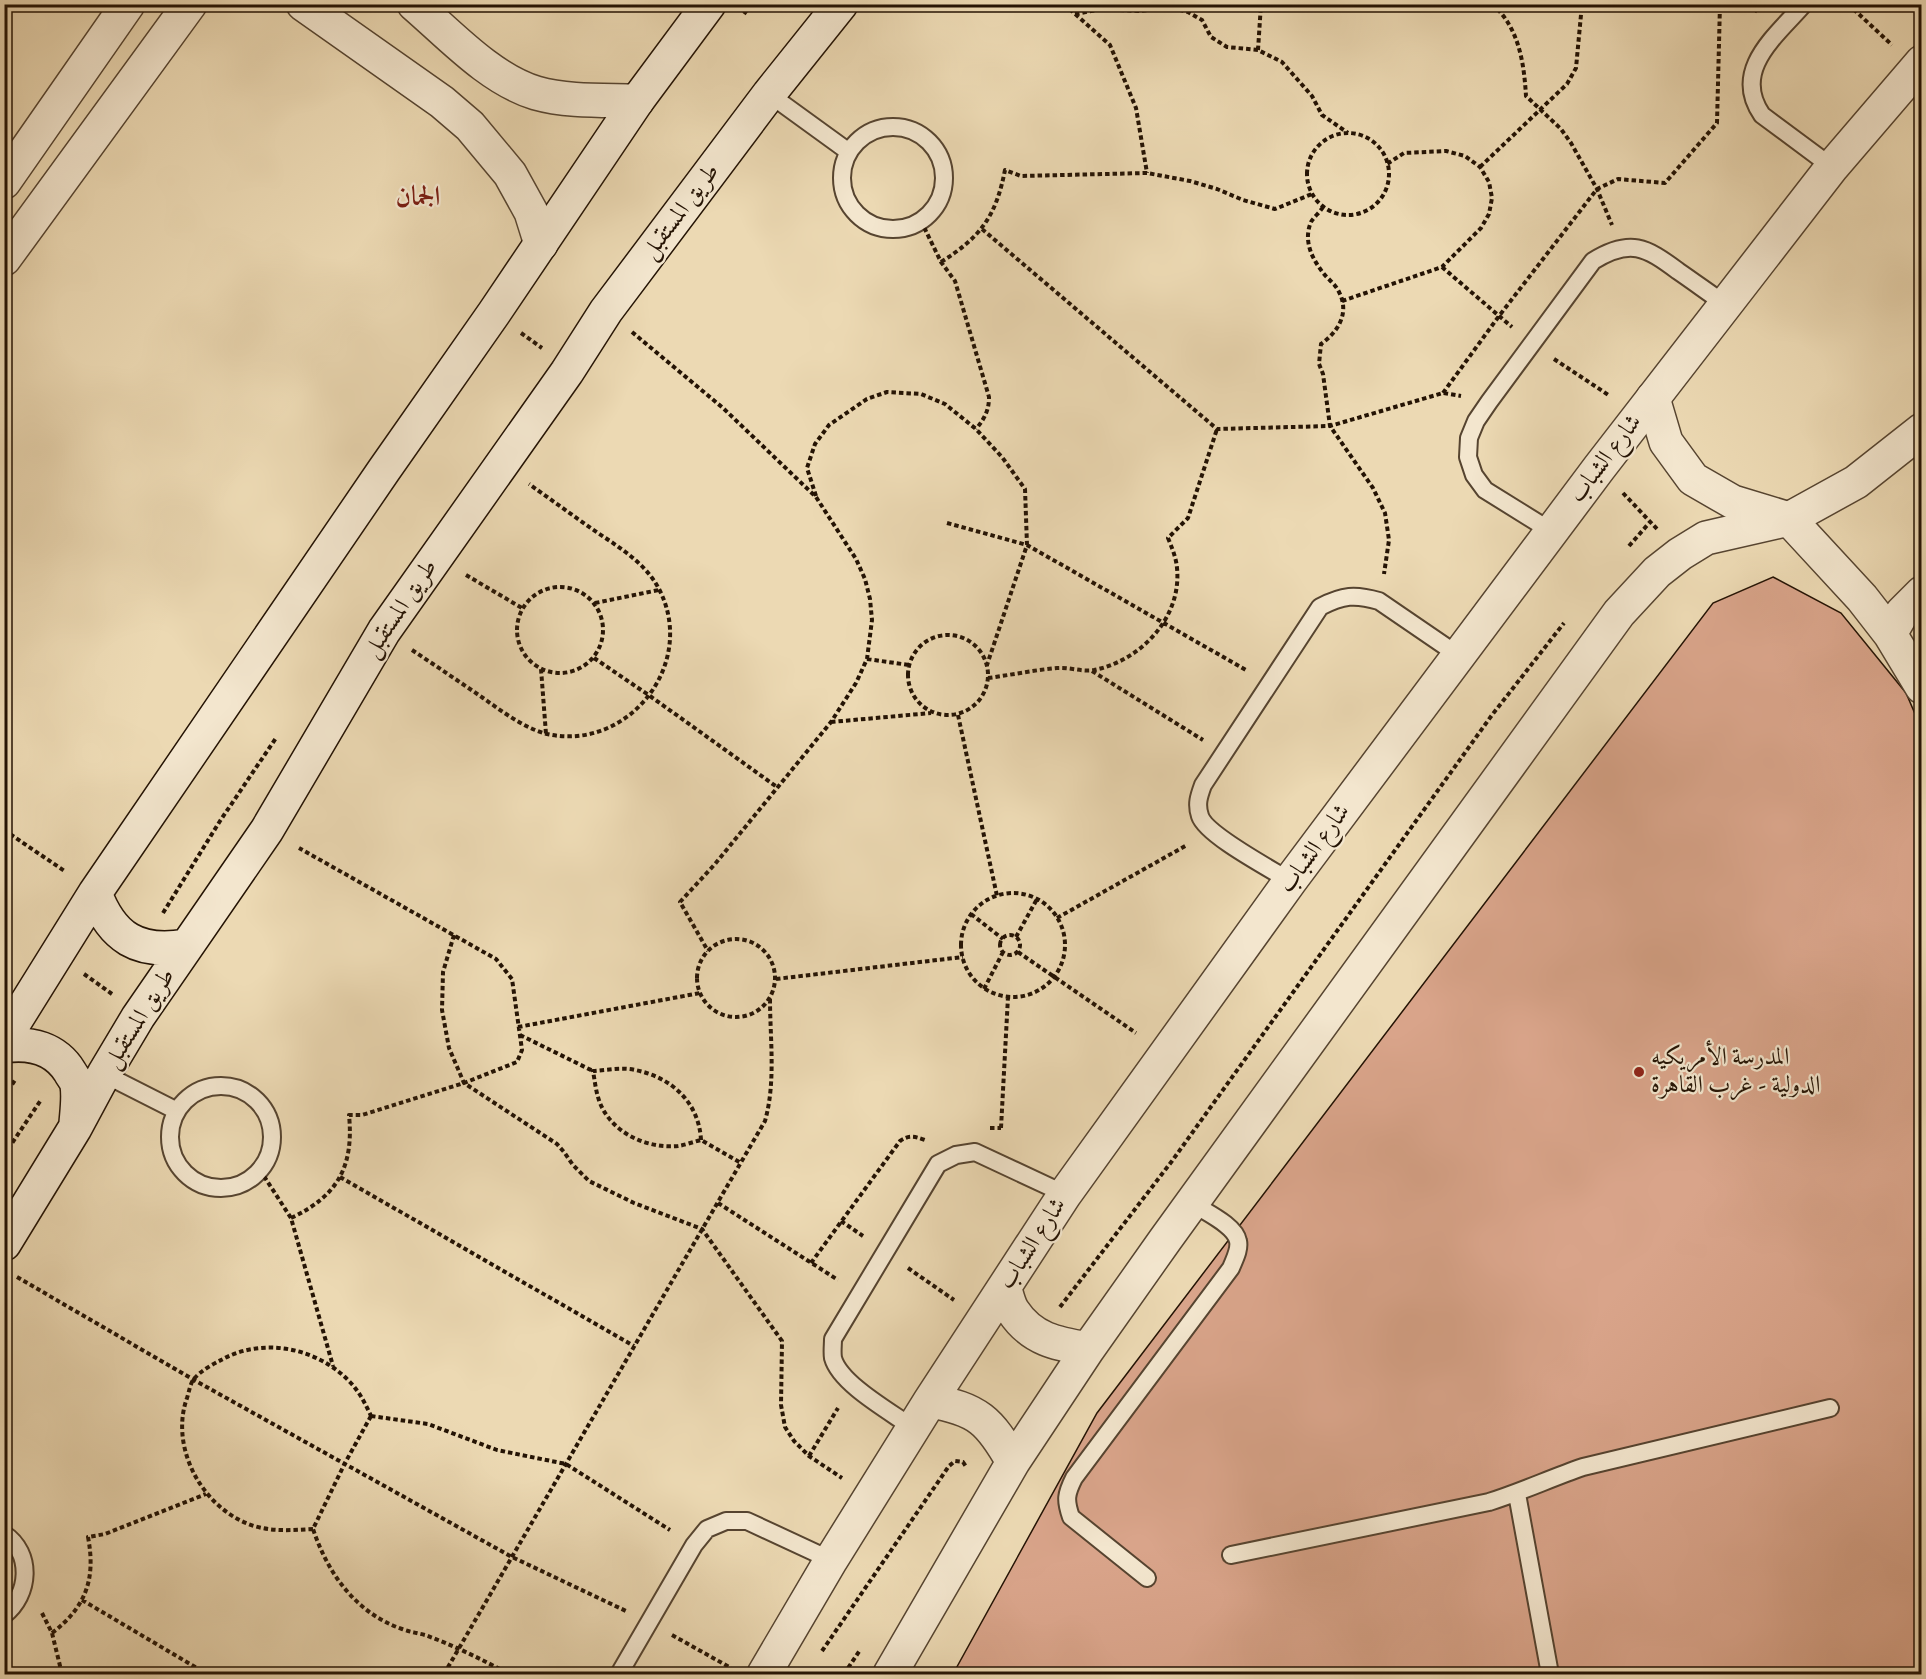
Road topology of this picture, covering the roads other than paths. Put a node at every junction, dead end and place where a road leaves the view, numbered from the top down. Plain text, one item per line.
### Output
1 (128, 4) edge
2 (190, 4) edge
3 (303, 4) edge
4 (414, 4) edge
5 (708, 4) edge
6 (842, 4) edge
7 (1804, 4) edge
8 (1920, 67) edge
9 (769, 94) junction
10 (637, 101) junction
11 (40, 133) junction
12 (4, 140) edge
13 (849, 152) junction
14 (1833, 167) junction
15 (4, 182) edge
16 (541, 244) junction
17 (6, 255) edge
18 (1725, 304) junction
19 (1653, 398) junction
20 (1922, 430) edge
21 (1789, 519) junction
22 (1551, 531) junction
23 (1922, 593) edge
24 (1890, 634) junction
25 (1458, 655) junction
26 (1922, 687) edge
27 (1290, 881) junction
28 (95, 892) junction
29 (186, 946) junction
30 (4, 1039) edge
31 (4, 1046) edge
32 (104, 1074) junction
33 (177, 1111) junction
34 (75, 1128) junction
35 (1065, 1194) junction
36 (1192, 1203) junction
37 (4, 1244) edge
38 (1005, 1288) junction
39 (1088, 1349) junction
40 (930, 1401) junction
41 (1830, 1408) dead end
42 (914, 1428) junction
43 (1013, 1462) junction
44 (1517, 1494) junction
45 (4, 1533) edge
46 (1231, 1555) dead end
47 (831, 1560) junction
48 (1148, 1578) dead end
49 (4, 1615) edge
50 (748, 1672) edge
51 (619, 1674) edge
52 (890, 1674) edge
53 (1550, 1674) edge

1 - 11 street
2 - 17 street
3 - 16 street
4 - 10 street
5 - 10 street
6 - 9 street, طريق المستقبل
7 - 14 lane
8 - 14 street, شارع الشباب
9 - 13 lane
9 - 29 street, طريق المستقبل
10 - 16 street
11 - 12 street
11 - 15 street
13 - 13 lane
14 - 18 street, شارع الشباب
16 - 28 street
18 - 19 street, شارع الشباب
18 - 22 lane
19 - 21 street
19 - 22 street, شارع الشباب
20 - 21 street
21 - 24 street
21 - 36 street
22 - 25 street, شارع الشباب
23 - 24 street
24 - 26 street
25 - 27 street, شارع الشباب
25 - 27 lane
27 - 35 street, شارع الشباب
28 - 29 street
28 - 30 street
29 - 32 street, طريق المستقبل
31 - 34 street
32 - 33 lane
32 - 34 street, طريق المستقبل
33 - 33 lane
34 - 37 street, طريق المستقبل
35 - 38 street, شارع الشباب
35 - 42 lane
36 - 39 street
36 - 48 lane
38 - 39 street
38 - 40 street, شارع الشباب
39 - 43 street
40 - 42 street, شارع الشباب
40 - 43 street
41 - 44 lane
42 - 47 street, شارع الشباب
43 - 52 street
44 - 46 lane
44 - 53 lane
45 - 49 lane
47 - 50 street, شارع الشباب
47 - 51 lane

